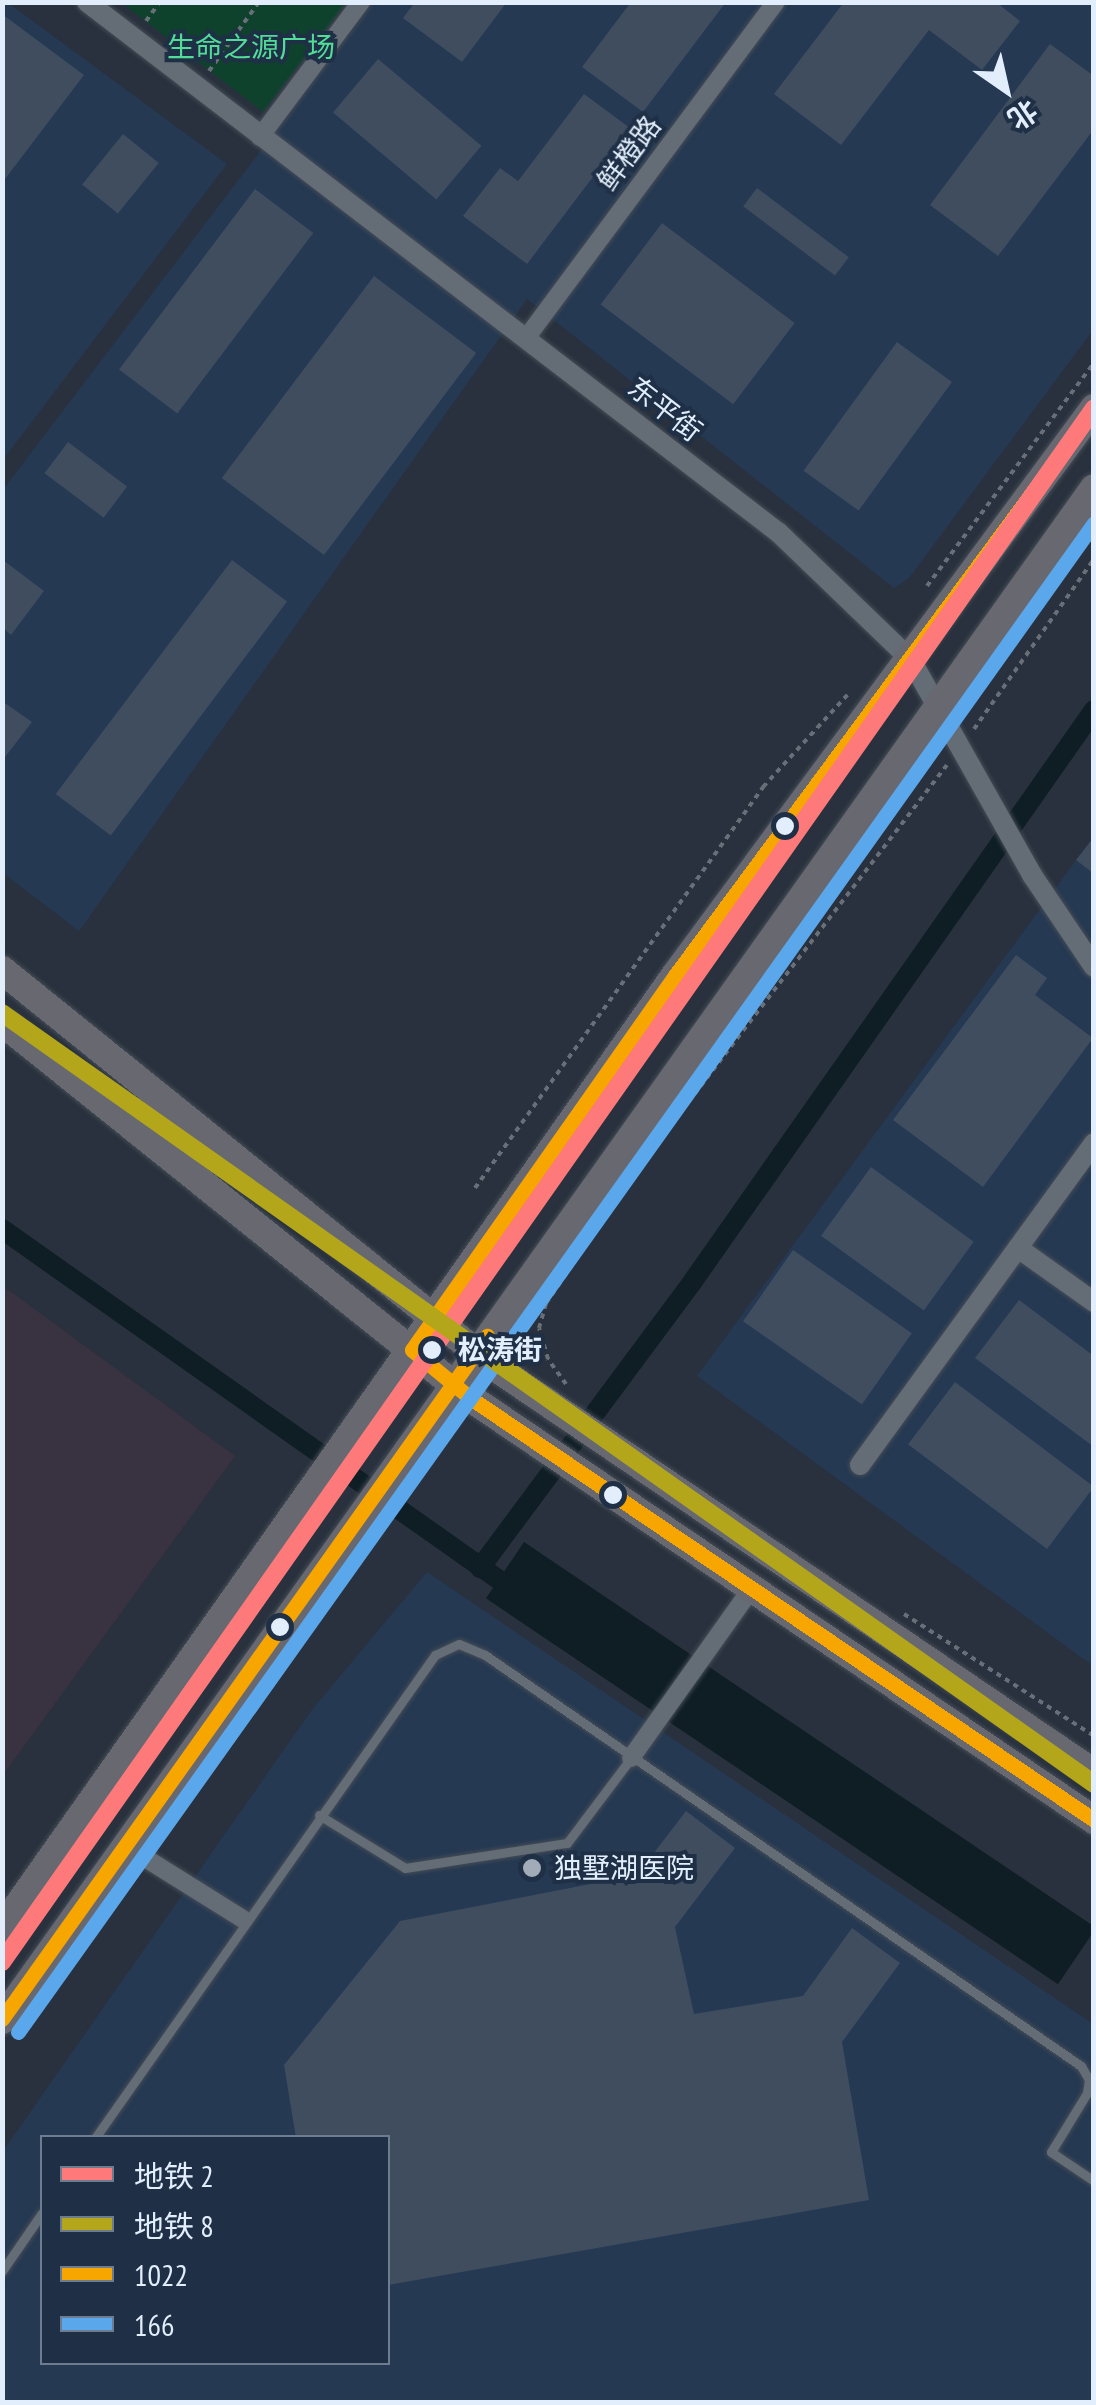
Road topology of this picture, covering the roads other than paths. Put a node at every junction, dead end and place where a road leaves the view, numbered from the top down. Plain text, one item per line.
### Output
1 (87, 2) edge
2 (362, 2) edge
3 (776, 2) edge
4 (260, 137) junction
5 (527, 336) junction
6 (1094, 408) edge
7 (1094, 488) edge
8 (911, 660) junction
9 (936, 705) junction
10 (1094, 967) edge
11 (2, 970) edge
12 (2, 1022) edge
13 (1094, 1143) edge
14 (1018, 1248) junction
15 (1094, 1302) edge
16 (435, 1318) junction
17 (412, 1350) junction
18 (476, 1352) junction
19 (452, 1384) junction
20 (860, 1465) dead end
21 (751, 1589) junction
22 (631, 1758) junction
23 (1094, 1772) edge
24 (319, 1815) junction
25 (1094, 1820) edge
26 (126, 1846) junction
27 (243, 1920) junction
28 (2, 1928) edge
29 (2, 2020) edge
30 (96, 2135) edge
31 (1094, 2181) edge
32 (40, 2216) edge
33 (2, 2272) edge

1 - 4 street, 东平街
2 - 4 street
3 - 5 street, 鲜橙路
4 - 5 street, 东平街
5 - 8 street, 东平街
6 - 8 main road
7 - 9 main road
8 - 9 street, 东平街
8 - 16 main road
9 - 10 street, 东平街
9 - 18 main road
11 - 16 main road
12 - 17 main road
13 - 14 street
14 - 15 street
14 - 20 street
16 - 17 main road
16 - 18 main road
17 - 19 main road
17 - 28 main road
18 - 19 main road
18 - 23 main road
19 - 21 main road
19 - 26 main road
21 - 22 street
21 - 25 main road
22 - 24 lane
22 - 24 lane
22 - 31 lane
24 - 27 lane
26 - 27 street
26 - 29 main road
27 - 30 lane
32 - 33 lane

